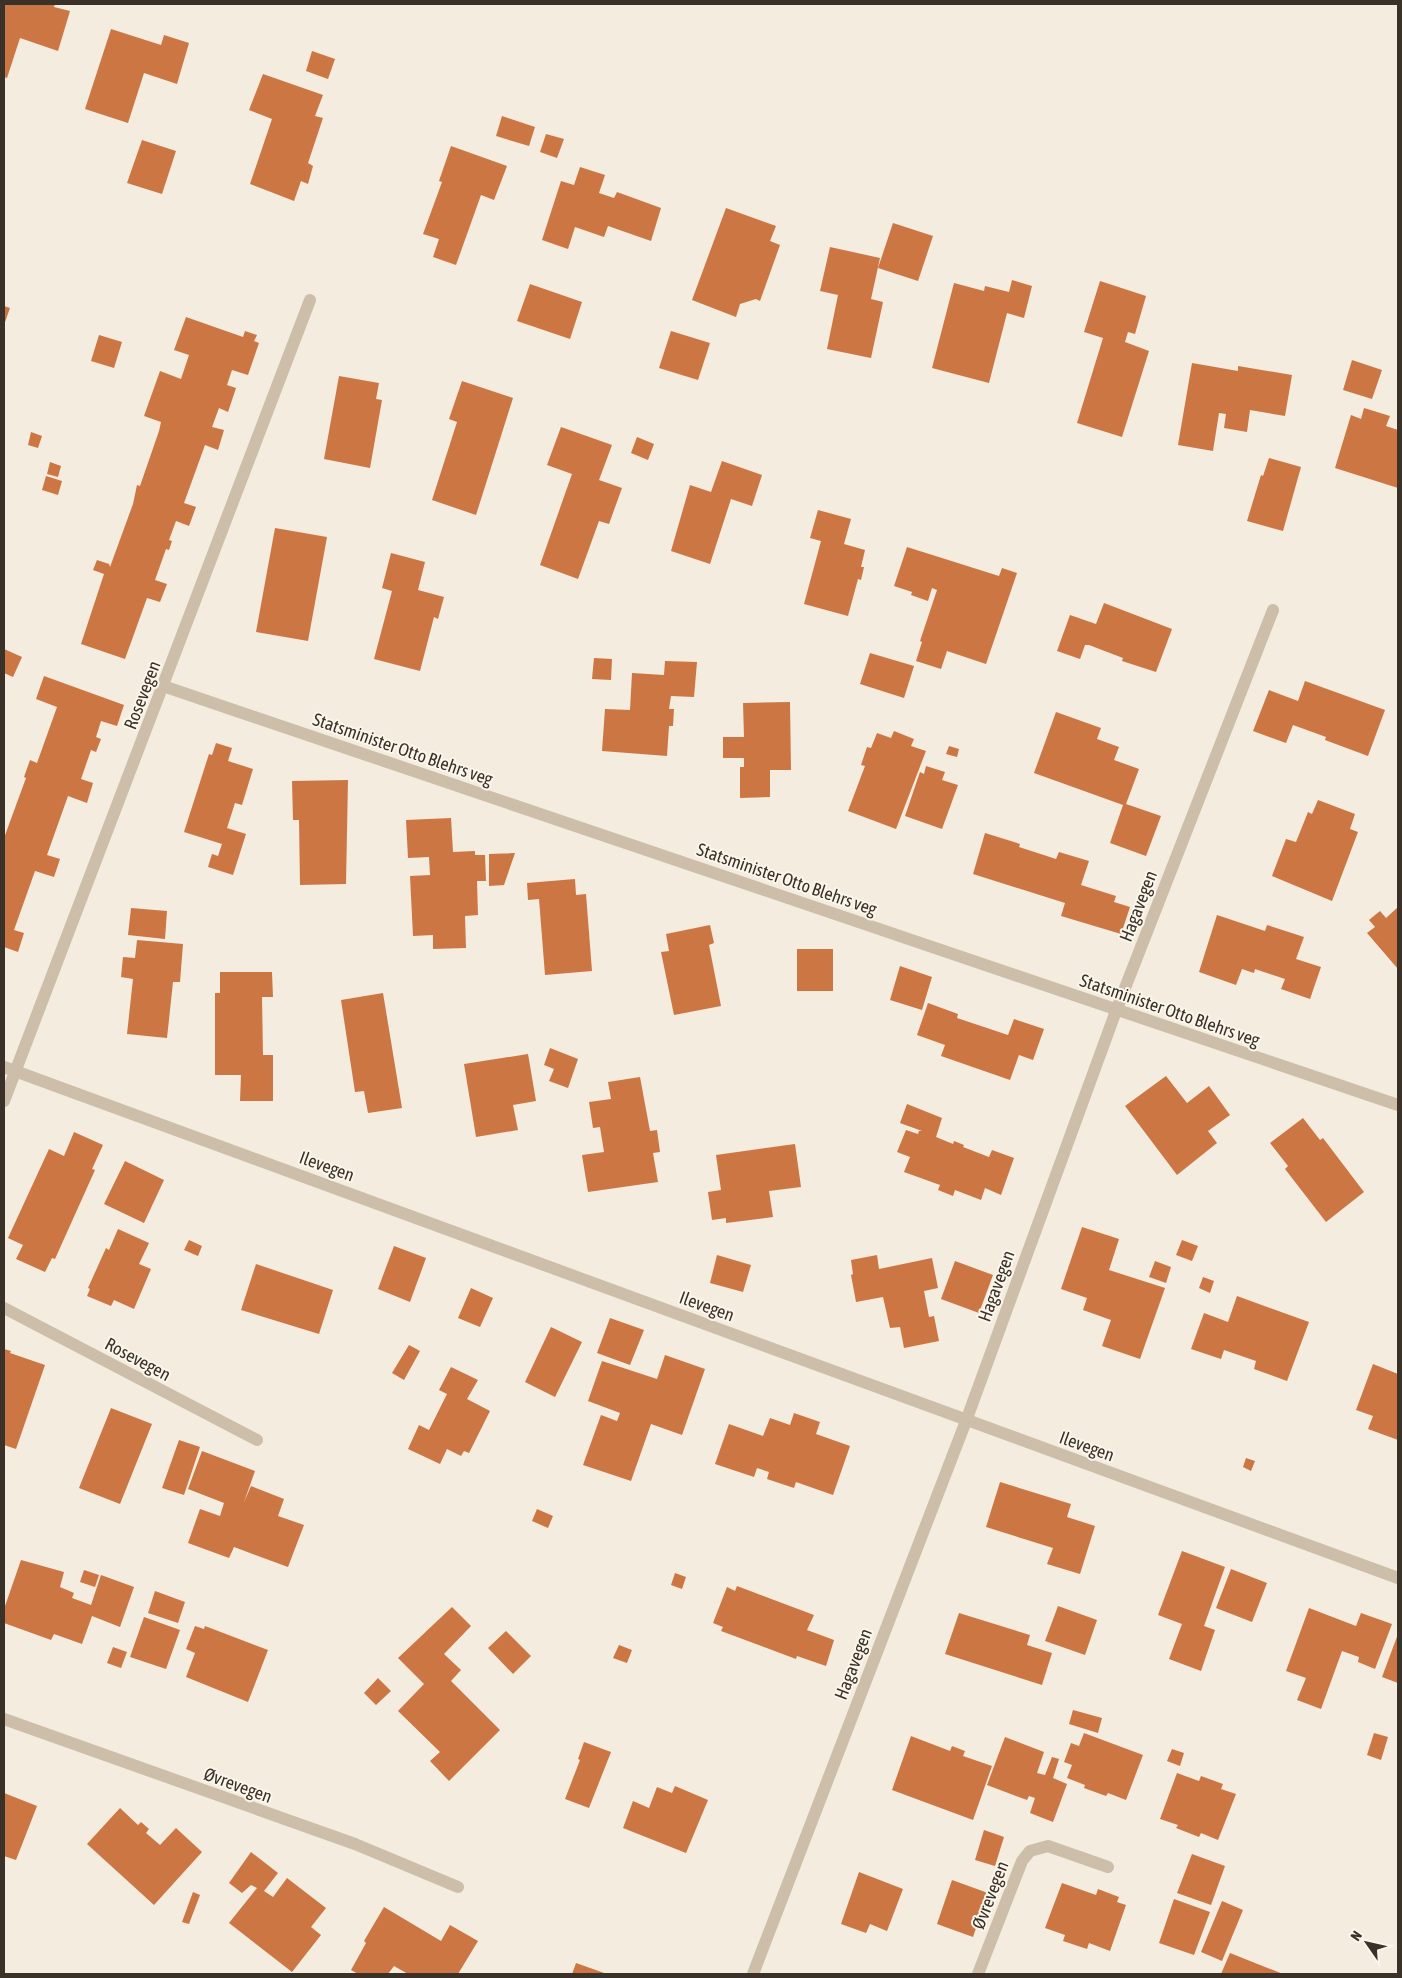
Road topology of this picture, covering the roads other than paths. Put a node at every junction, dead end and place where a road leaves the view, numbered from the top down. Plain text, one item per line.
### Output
1 (310, 300) dead end
2 (1273, 610) dead end
3 (164, 686) junction
4 (1116, 1011) junction
5 (4, 1067) edge
6 (16, 1072) junction
7 (4, 1101) edge
8 (1398, 1105) edge
9 (4, 1308) edge
10 (966, 1420) junction
11 (257, 1440) dead end
12 (1398, 1578) edge
13 (4, 1719) edge
14 (1108, 1867) dead end
15 (458, 1887) dead end
16 (753, 1974) edge
17 (978, 1974) edge

1 - 3 street, Rosevegen
2 - 4 street, Hagavegen
3 - 4 street, Statsminister Otto Blehrs veg
3 - 6 street, Rosevegen
4 - 8 street, Statsminister Otto Blehrs veg
4 - 10 street, Hagavegen
5 - 6 street, Ilevegen
6 - 7 street, Rosevegen
6 - 10 street, Ilevegen
9 - 11 street, Rosevegen
10 - 12 street, Ilevegen
10 - 16 street, Hagavegen
13 - 15 street, Øvrevegen
14 - 17 street, Øvrevegen

